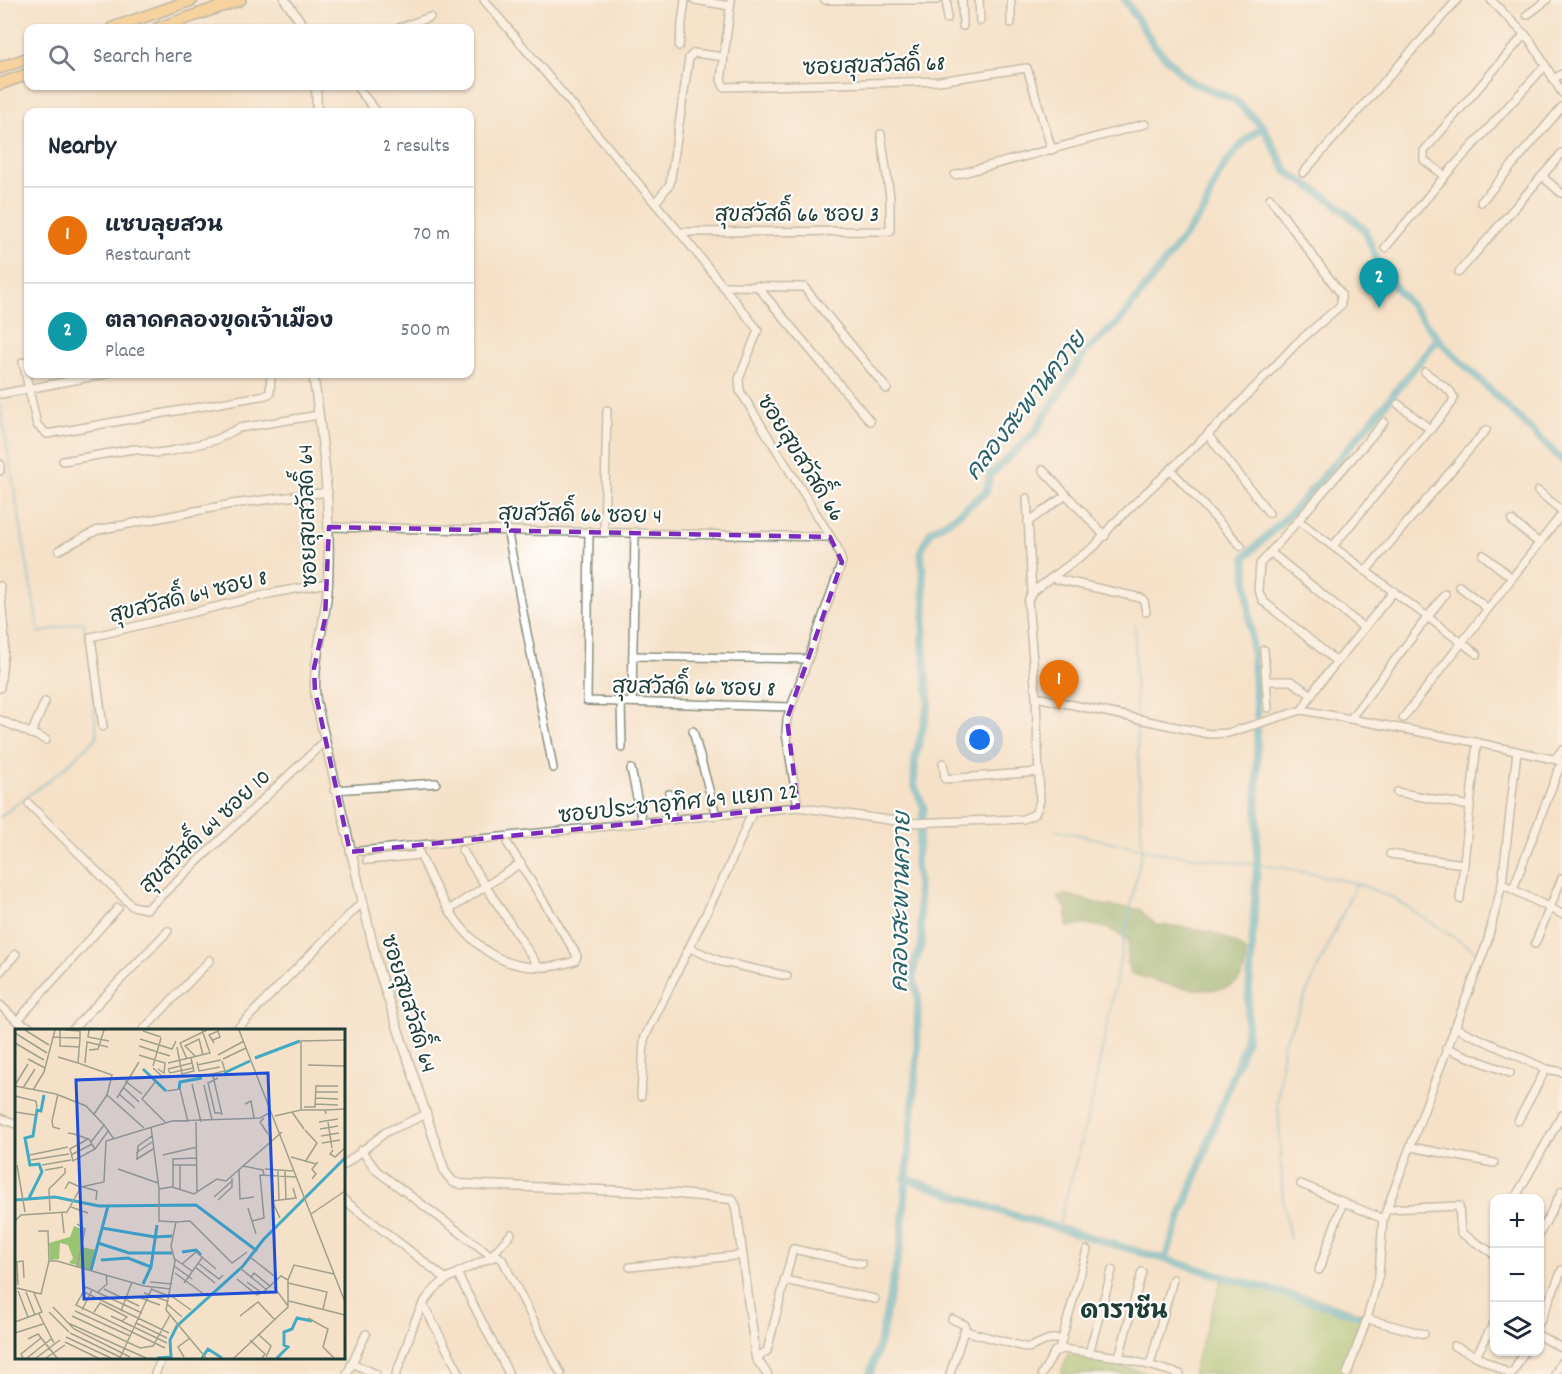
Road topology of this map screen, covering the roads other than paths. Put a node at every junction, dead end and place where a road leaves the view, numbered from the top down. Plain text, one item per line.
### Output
1 (192, 0) edge
2 (240, 0) edge
3 (285, 0) edge
4 (484, 0) edge
5 (685, 0) edge
6 (695, 0) edge
7 (825, 0) edge
8 (937, 0) edge
9 (947, 0) edge
10 (962, 0) edge
11 (979, 0) edge
12 (1011, 0) edge
13 (1457, 0) edge
14 (1491, 0) edge
15 (1547, 0) edge
16 (915, 1) edge
17 (731, 3) edge
18 (1527, 15) dead end
19 (430, 18) dead end
20 (947, 19) dead end
21 (980, 21) dead end
22 (1011, 23) dead end
23 (123, 24) edge
24 (170, 24) edge
25 (302, 24) edge
26 (411, 24) edge
27 (963, 26) dead end
28 (1525, 34) junction
29 (679, 46) dead end
30 (724, 57) junction
31 (24, 59) edge
32 (1545, 66) junction
33 (0, 68) edge
34 (1562, 74) edge
35 (24, 75) edge
36 (1553, 79) junction
37 (0, 84) edge
38 (316, 90) edge
39 (360, 90) edge
40 (1562, 93) edge
41 (1562, 107) edge
42 (317, 108) edge
43 (374, 108) edge
44 (1145, 124) dead end
45 (880, 134) dead end
46 (1052, 150) junction
47 (1562, 153) edge
48 (1303, 173) dead end
49 (955, 175) dead end
50 (1445, 176) junction
51 (1542, 176) junction
52 (1561, 193) edge
53 (1270, 198) dead end
54 (1481, 202) dead end
55 (655, 203) junction
56 (679, 232) junction
57 (1385, 248) dead end
58 (1459, 272) dead end
59 (724, 286) junction
60 (757, 286) junction
61 (23, 362) dead end
62 (24, 366) edge
63 (1425, 372) dead end
64 (27, 378) edge
65 (84, 378) edge
66 (271, 378) edge
67 (314, 378) edge
68 (29, 388) junction
69 (887, 389) dead end
70 (1, 394) edge
71 (1398, 404) dead end
72 (607, 410) dead end
73 (319, 415) junction
74 (870, 421) dead end
75 (1384, 422) dead end
76 (1431, 430) junction
77 (1486, 430) dead end
78 (1208, 435) junction
79 (63, 461) dead end
80 (0, 464) edge
81 (1043, 470) dead end
82 (1171, 470) junction
83 (0, 471) edge
84 (328, 492) junction
85 (1538, 492) dead end
86 (1066, 495) junction
87 (1027, 498) dead end
88 (1562, 512) edge
89 (1269, 513) dead end
90 (1299, 520) junction
91 (1512, 521) dead end
92 (1028, 522) junction
93 (329, 527) junction
94 (507, 529) junction
95 (589, 531) junction
96 (604, 531) junction
97 (635, 532) junction
98 (1105, 536) junction
99 (830, 537) junction
100 (1539, 543) junction
101 (1241, 546) dead end
102 (1333, 546) junction
103 (59, 550) dead end
104 (1270, 552) junction
105 (1483, 555) dead end
106 (1366, 571) junction
107 (1511, 577) junction
108 (1052, 578) junction
109 (328, 583) junction
110 (0, 586) edge
111 (1459, 586) dead end
112 (1394, 591) junction
113 (1032, 592) junction
114 (1445, 594) dead end
115 (2, 604) edge
116 (1487, 608) junction
117 (1146, 612) dead end
118 (1428, 617) junction
119 (1364, 628) junction
120 (1461, 643) junction
121 (1264, 650) dead end
122 (2, 652) edge
123 (1477, 654) dead end
124 (633, 656) junction
125 (807, 659) junction
126 (1337, 662) junction
127 (1266, 681) junction
128 (0, 688) edge
129 (1312, 695) junction
130 (1035, 697) junction
131 (45, 702) dead end
132 (621, 702) junction
133 (632, 702) junction
134 (790, 707) junction
135 (1268, 708) dead end
136 (1302, 710) junction
137 (1351, 718) junction
138 (1403, 718) dead end
139 (0, 720) edge
140 (102, 727) dead end
141 (693, 731) dead end
142 (31, 734) junction
143 (46, 740) dead end
144 (325, 741) junction
145 (1477, 742) junction
146 (622, 748) dead end
147 (1562, 750) edge
148 (1517, 751) junction
149 (1560, 761) edge
150 (943, 763) dead end
151 (553, 768) dead end
152 (631, 769) dead end
153 (1039, 772) junction
154 (436, 783) dead end
155 (334, 790) junction
156 (1397, 792) dead end
157 (669, 794) dead end
158 (29, 804) dead end
159 (798, 807) junction
160 (1470, 807) junction
161 (752, 813) junction
162 (716, 815) junction
163 (672, 820) junction
164 (642, 822) junction
165 (508, 844) dead end
166 (416, 845) junction
167 (462, 849) dead end
168 (350, 852) junction
169 (1390, 854) dead end
170 (420, 855) junction
171 (367, 860) dead end
172 (521, 863) junction
173 (1464, 864) junction
174 (1562, 878) edge
175 (1502, 884) junction
176 (486, 885) junction
177 (1513, 889) junction
178 (1460, 899) dead end
179 (361, 903) junction
180 (118, 908) dead end
181 (1550, 908) junction
182 (449, 910) junction
183 (1562, 914) edge
184 (168, 931) dead end
185 (1535, 944) dead end
186 (690, 948) junction
187 (16, 954) dead end
188 (210, 960) dead end
189 (538, 966) junction
190 (0, 972) edge
191 (787, 976) dead end
192 (0, 1005) edge
193 (17, 1021) junction
194 (1454, 1027) junction
195 (34, 1029) edge
196 (73, 1029) edge
197 (144, 1029) edge
198 (237, 1029) edge
199 (1446, 1048) junction
200 (1546, 1069) junction
201 (1562, 1072) edge
202 (1509, 1073) dead end
203 (641, 1096) dead end
204 (427, 1114) junction
205 (1562, 1115) edge
206 (0, 1118) edge
207 (1518, 1120) dead end
208 (15, 1124) edge
209 (1411, 1147) junction
210 (361, 1150) junction
211 (1494, 1163) dead end
212 (345, 1164) edge
213 (1301, 1184) dead end
214 (1562, 1191) edge
215 (1517, 1194) edge
216 (345, 1201) edge
217 (1343, 1202) junction
218 (1388, 1209) junction
219 (1383, 1220) junction
220 (1544, 1224) edge
221 (511, 1234) dead end
222 (1087, 1250) dead end
223 (1490, 1251) edge
224 (743, 1255) junction
225 (492, 1257) junction
226 (862, 1264) dead end
227 (630, 1268) dead end
228 (1112, 1270) dead end
229 (1319, 1270) dead end
230 (1562, 1270) edge
231 (457, 1272) junction
232 (1142, 1272) dead end
233 (446, 1279) junction
234 (1173, 1279) dead end
235 (784, 1280) junction
236 (875, 1299) dead end
237 (423, 1304) junction
238 (1544, 1311) edge
239 (952, 1319) dead end
240 (1367, 1319) junction
241 (1490, 1330) edge
242 (965, 1331) junction
243 (366, 1334) dead end
244 (1424, 1334) dead end
245 (1062, 1339) junction
246 (1544, 1339) edge
247 (1454, 1346) dead end
248 (1562, 1348) edge
249 (1059, 1350) junction
250 (1089, 1353) junction
251 (1476, 1356) junction
252 (1522, 1356) edge
253 (1119, 1357) junction
254 (756, 1358) junction
255 (162, 1359) edge
256 (1562, 1361) edge
257 (352, 1363) junction
258 (1150, 1365) junction
259 (1493, 1365) junction
260 (155, 1374) edge
261 (347, 1374) edge
262 (376, 1374) edge
263 (396, 1374) edge
264 (460, 1374) edge
265 (509, 1374) edge
266 (561, 1374) edge
267 (767, 1374) edge
268 (950, 1374) edge
269 (1042, 1374) edge
270 (1180, 1374) edge
271 (1347, 1374) edge
272 (1488, 1374) edge
273 (1511, 1374) edge
274 (1555, 1374) edge

1 - 23 main road
2 - 24 main road
3 - 25 street
4 - 55 street, ซอยสุขสวัสดิ์ 66
5 - 29 street
6 - 17 street
7 - 16 street
8 - 16 street
9 - 20 street
10 - 27 street
11 - 21 street
12 - 22 street
13 - 48 street
14 - 28 street
15 - 18 street
17 - 30 street, ซอยสุขสวัสดิ์ 68
19 - 26 street
28 - 32 street
28 - 50 street
30 - 46 street, ซอยสุขสวัสดิ์ 68
30 - 55 street
31 - 33 main road
32 - 36 street
32 - 50 street
34 - 36 street
35 - 37 main road
36 - 40 street
38 - 42 street
39 - 43 street
41 - 54 street
44 - 46 street
45 - 56 street, สุขสวัสดิ์ 66 ซอย 3
46 - 49 street
47 - 51 street
50 - 57 street
51 - 52 street
51 - 58 street
53 - 78 street
55 - 56 street, ซอยสุขสวัสดิ์ 66
56 - 59 street, ซอยสุขสวัสดิ์ 66
59 - 60 street
59 - 99 street, ซอยสุขสวัสดิ์ 66
60 - 69 street
60 - 74 street
61 - 62 street
63 - 76 street
64 - 68 street
65 - 68 street
66 - 68 street
67 - 73 street, ซอยสุขสวัสดิ์ 64
68 - 70 street
71 - 76 street
72 - 96 street
73 - 79 street
73 - 84 street, ซอยสุขสวัสดิ์ 64
75 - 90 street
76 - 102 street
77 - 106 street
78 - 82 street
78 - 89 street
80 - 83 street
81 - 86 street
82 - 98 street
82 - 101 street
84 - 93 street, ซอยสุขสวัสดิ์ 64
84 - 103 street
85 - 88 street
86 - 92 street
86 - 98 street
87 - 92 street, ซอยประชาอุทิศ 69 แยก 22
88 - 100 street
90 - 102 street
90 - 104 street
91 - 100 street
92 - 113 street, ซอยประชาอุทิศ 69 แยก 22
93 - 94 street, สุขสวัสดิ์ 66 ซอย 4
93 - 109 street, ซอยสุขสวัสดิ์ 64
94 - 95 street, สุขสวัสดิ์ 66 ซอย 4
94 - 151 street
95 - 96 street, สุขสวัสดิ์ 66 ซอย 4
95 - 132 street, สุขสวัสดิ์ 66 ซอย 8
96 - 97 street, สุขสวัสดิ์ 66 ซอย 4
97 - 99 street, สุขสวัสดิ์ 66 ซอย 4
97 - 124 street
98 - 108 street
99 - 125 street, ซอยสุขสวัสดิ์ 66
100 - 107 street
102 - 106 street
104 - 119 street
104 - 126 street
105 - 107 street
106 - 112 street
107 - 116 street
108 - 113 street
108 - 117 street
109 - 140 street, สุขสวัสดิ์ 64 ซอย 8
109 - 144 street, ซอยสุขสวัสดิ์ 64
110 - 115 street
111 - 116 street
112 - 118 street
112 - 119 street
113 - 130 street, ซอยประชาอุทิศ 69 แยก 22
114 - 118 street
115 - 122 street
116 - 120 street
118 - 120 street
118 - 137 street
119 - 126 street
120 - 123 street
120 - 138 street
121 - 127 street
122 - 128 street
124 - 125 street
124 - 133 street
125 - 134 street, ซอยสุขสวัสดิ์ 66
126 - 129 street
127 - 129 street
127 - 135 street
129 - 136 street
130 - 136 street
130 - 153 street, ซอยประชาอุทิศ 69 แยก 22
131 - 142 street
132 - 133 street, สุขสวัสดิ์ 66 ซอย 8
132 - 146 street
133 - 134 street, สุขสวัสดิ์ 66 ซอย 8
134 - 159 street, ซอยสุขสวัสดิ์ 66
136 - 137 street
137 - 145 street
139 - 142 street
141 - 162 street
142 - 143 street
144 - 155 street, ซอยสุขสวัสดิ์ 64
144 - 158 street, สุขสวัสดิ์ 64 ซอย 10
145 - 148 street
145 - 160 street
147 - 149 street
148 - 149 street
148 - 175 street
149 - 177 street
150 - 153 street
152 - 164 street
153 - 159 street, ซอยประชาอุทิศ 69 แยก 22
154 - 155 street
155 - 168 street, ซอยสุขสวัสดิ์ 64
156 - 160 street
157 - 163 street
159 - 161 street, ซอยประชาอุทิศ 69 แยก 22
160 - 173 street
161 - 162 street, ซอยประชาอุทิศ 69 แยก 22
161 - 186 street
162 - 163 street, ซอยประชาอุทิศ 69 แยก 22
163 - 164 street, ซอยประชาอุทิศ 69 แยก 22
164 - 166 street, ซอยประชาอุทิศ 69 แยก 22
165 - 172 street
166 - 168 street, ซอยประชาอุทิศ 69 แยก 22
166 - 170 street
167 - 176 street
168 - 179 street, ซอยสุขสวัสดิ์ 64
169 - 173 street
170 - 171 street
170 - 182 street
172 - 176 street
172 - 189 street
173 - 178 street
174 - 181 street
175 - 177 street
175 - 194 street
176 - 182 street
176 - 189 street
177 - 181 street
179 - 198 street
179 - 204 street, ซอยสุขสวัสดิ์ 64
180 - 193 street
181 - 183 street
181 - 185 street
182 - 189 street
184 - 196 street
186 - 191 street
186 - 203 street
187 - 190 street
188 - 197 street
192 - 193 street
193 - 195 street
194 - 199 street
194 - 200 street
199 - 202 street
199 - 209 street
200 - 201 street
200 - 207 street
204 - 210 street
204 - 224 street, ซอยสุขสวัสดิ์ 64
205 - 215 street
206 - 208 street
209 - 211 street
209 - 218 street
210 - 212 street
210 - 225 street
213 - 217 street
214 - 220 street
216 - 233 street
217 - 219 street
217 - 229 street
218 - 219 street
218 - 223 street
219 - 240 street
221 - 225 street
222 - 245 street
224 - 227 street
224 - 254 street, ซอยสุขสวัสดิ์ 64
225 - 231 street
225 - 266 street
226 - 235 street
228 - 250 street
230 - 238 street
231 - 233 street
231 - 265 street
232 - 253 street
233 - 237 street
234 - 258 street
235 - 236 street
235 - 254 street
237 - 263 street
237 - 264 street
239 - 242 street
240 - 244 street
240 - 271 street
241 - 251 street
242 - 245 street
242 - 268 street
243 - 257 street
245 - 249 street
246 - 248 street
247 - 251 street
249 - 250 street
249 - 269 street
250 - 253 street
251 - 259 street
252 - 273 street
253 - 258 street
254 - 267 street, ซอยสุขสวัสดิ์ 64
255 - 260 street
256 - 274 street
257 - 261 street
257 - 262 street
258 - 270 street
259 - 272 street
259 - 273 street

